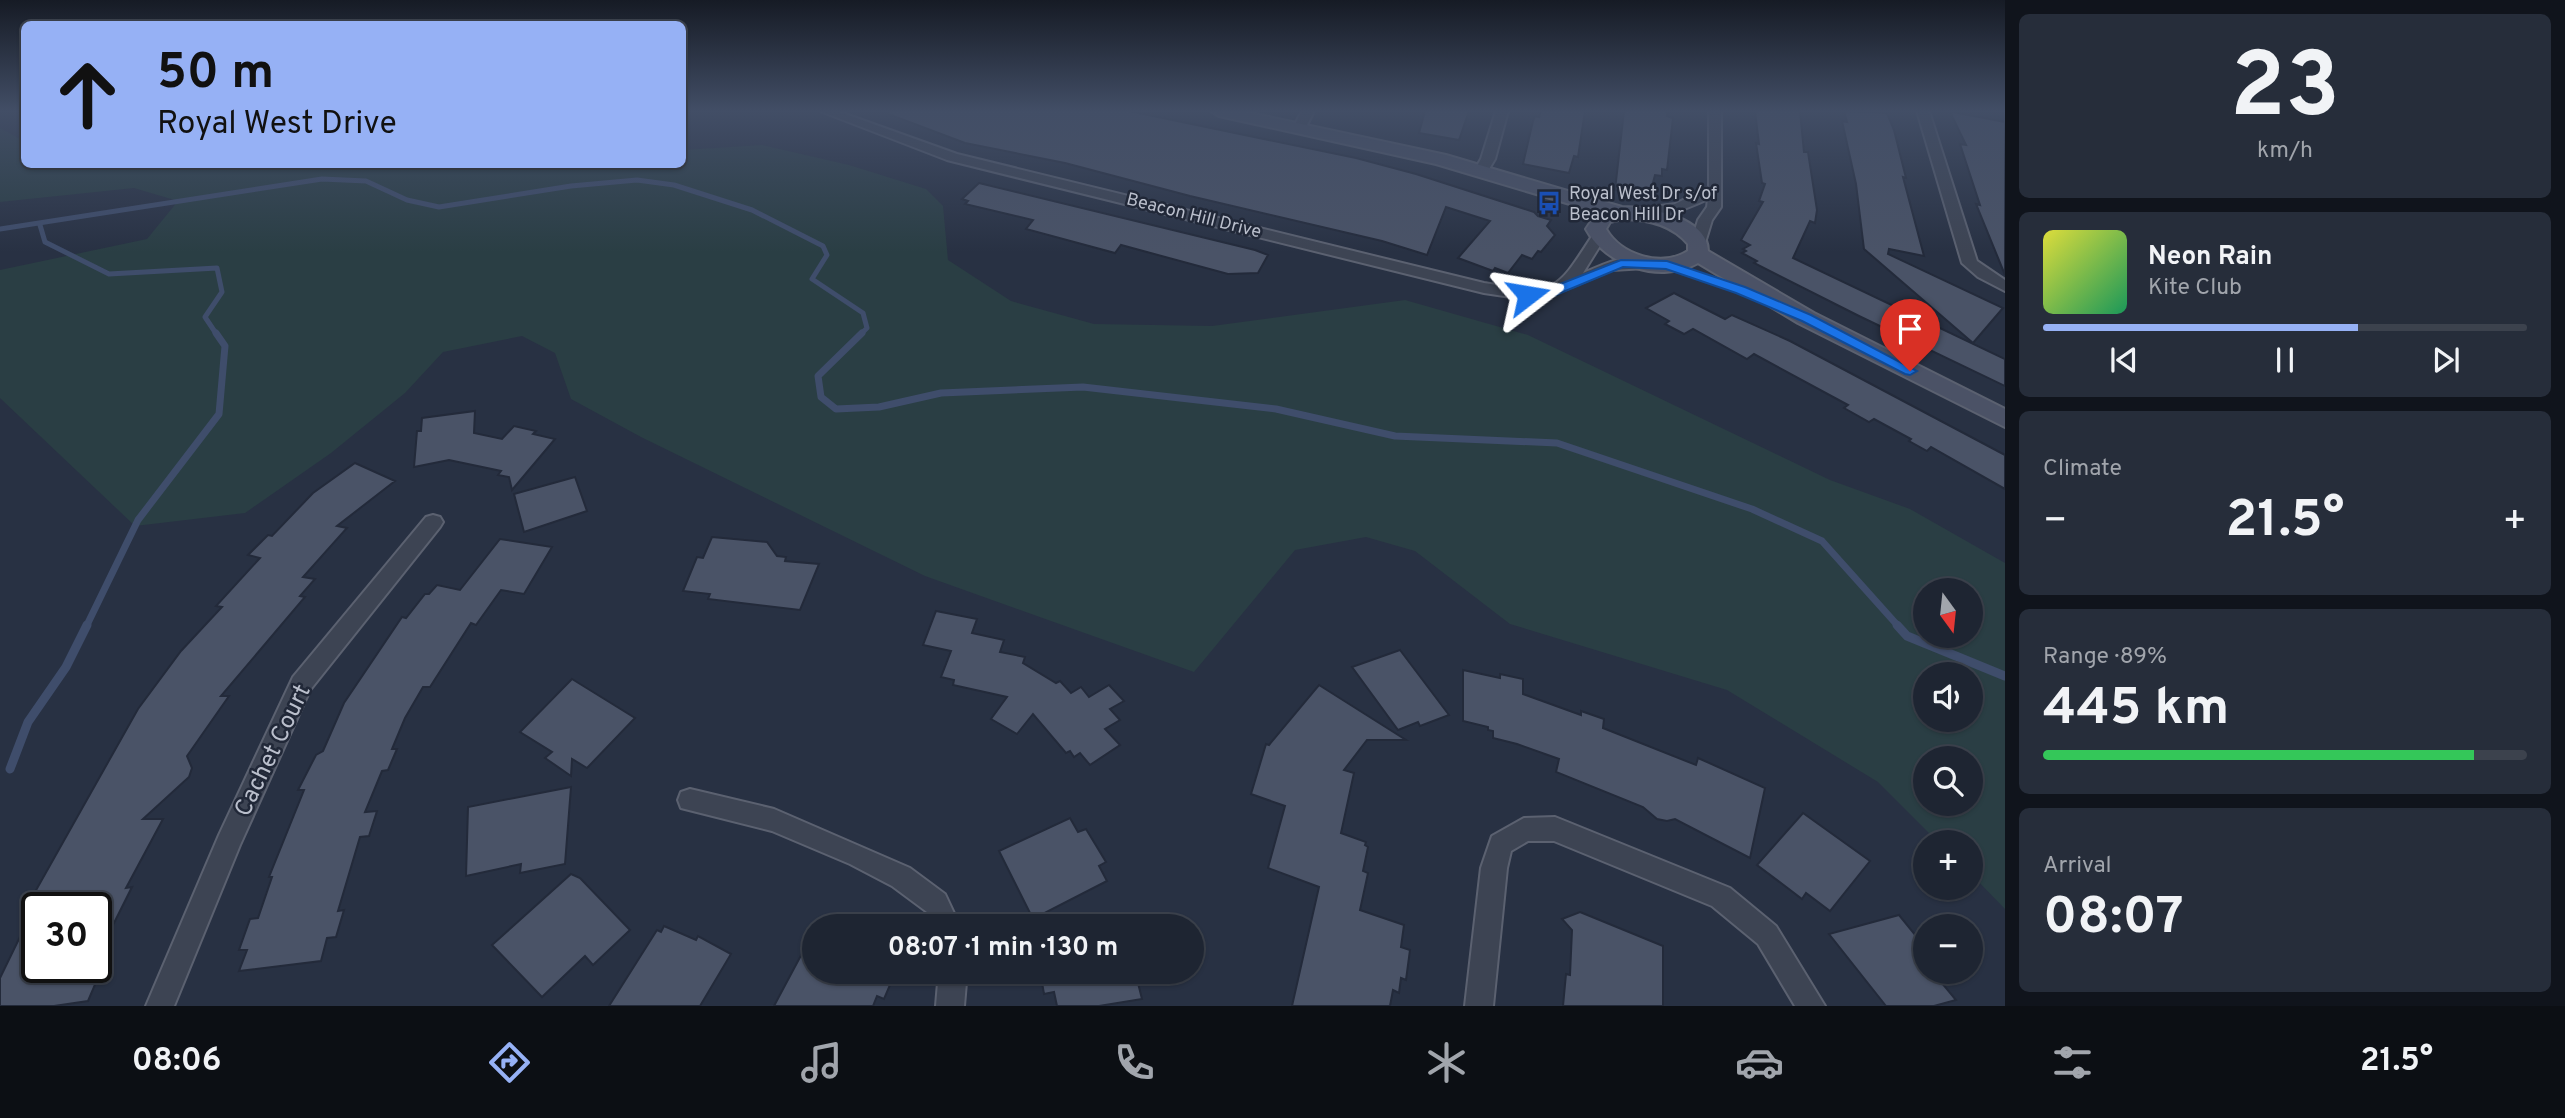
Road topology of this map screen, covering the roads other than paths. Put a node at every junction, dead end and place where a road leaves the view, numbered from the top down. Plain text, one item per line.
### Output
1 (956, 158) edge
2 (1426, 158) edge
3 (1488, 158) edge
4 (1714, 158) edge
5 (1938, 158) edge
6 (1481, 171) junction
7 (1714, 190) junction
8 (1541, 191) junction
9 (1629, 213) junction
10 (1597, 233) junction
11 (1698, 249) junction
12 (1657, 264) junction
13 (1566, 285) junction
14 (2005, 285) edge
15 (1807, 318) junction
16 (2005, 419) edge
17 (433, 522) dead end
18 (690, 800) dead end
19 (941, 914) edge
20 (952, 984) edge
21 (160, 1006) edge
22 (950, 1006) edge
23 (1479, 1006) edge
24 (1811, 1006) edge

1 - 13 street, Beacon Hill Drive
2 - 6 street
3 - 6 street
4 - 7 street
5 - 14 street
6 - 8 street
7 - 9 street
7 - 11 street
8 - 9 street
8 - 10 street
9 - 10 street
9 - 11 street
10 - 12 street
10 - 13 street
11 - 12 street
11 - 15 street
12 - 13 street, Beacon Hill Drive
12 - 15 street
15 - 16 street
17 - 21 street, Cachet Court
18 - 19 street
20 - 22 street
23 - 24 street

